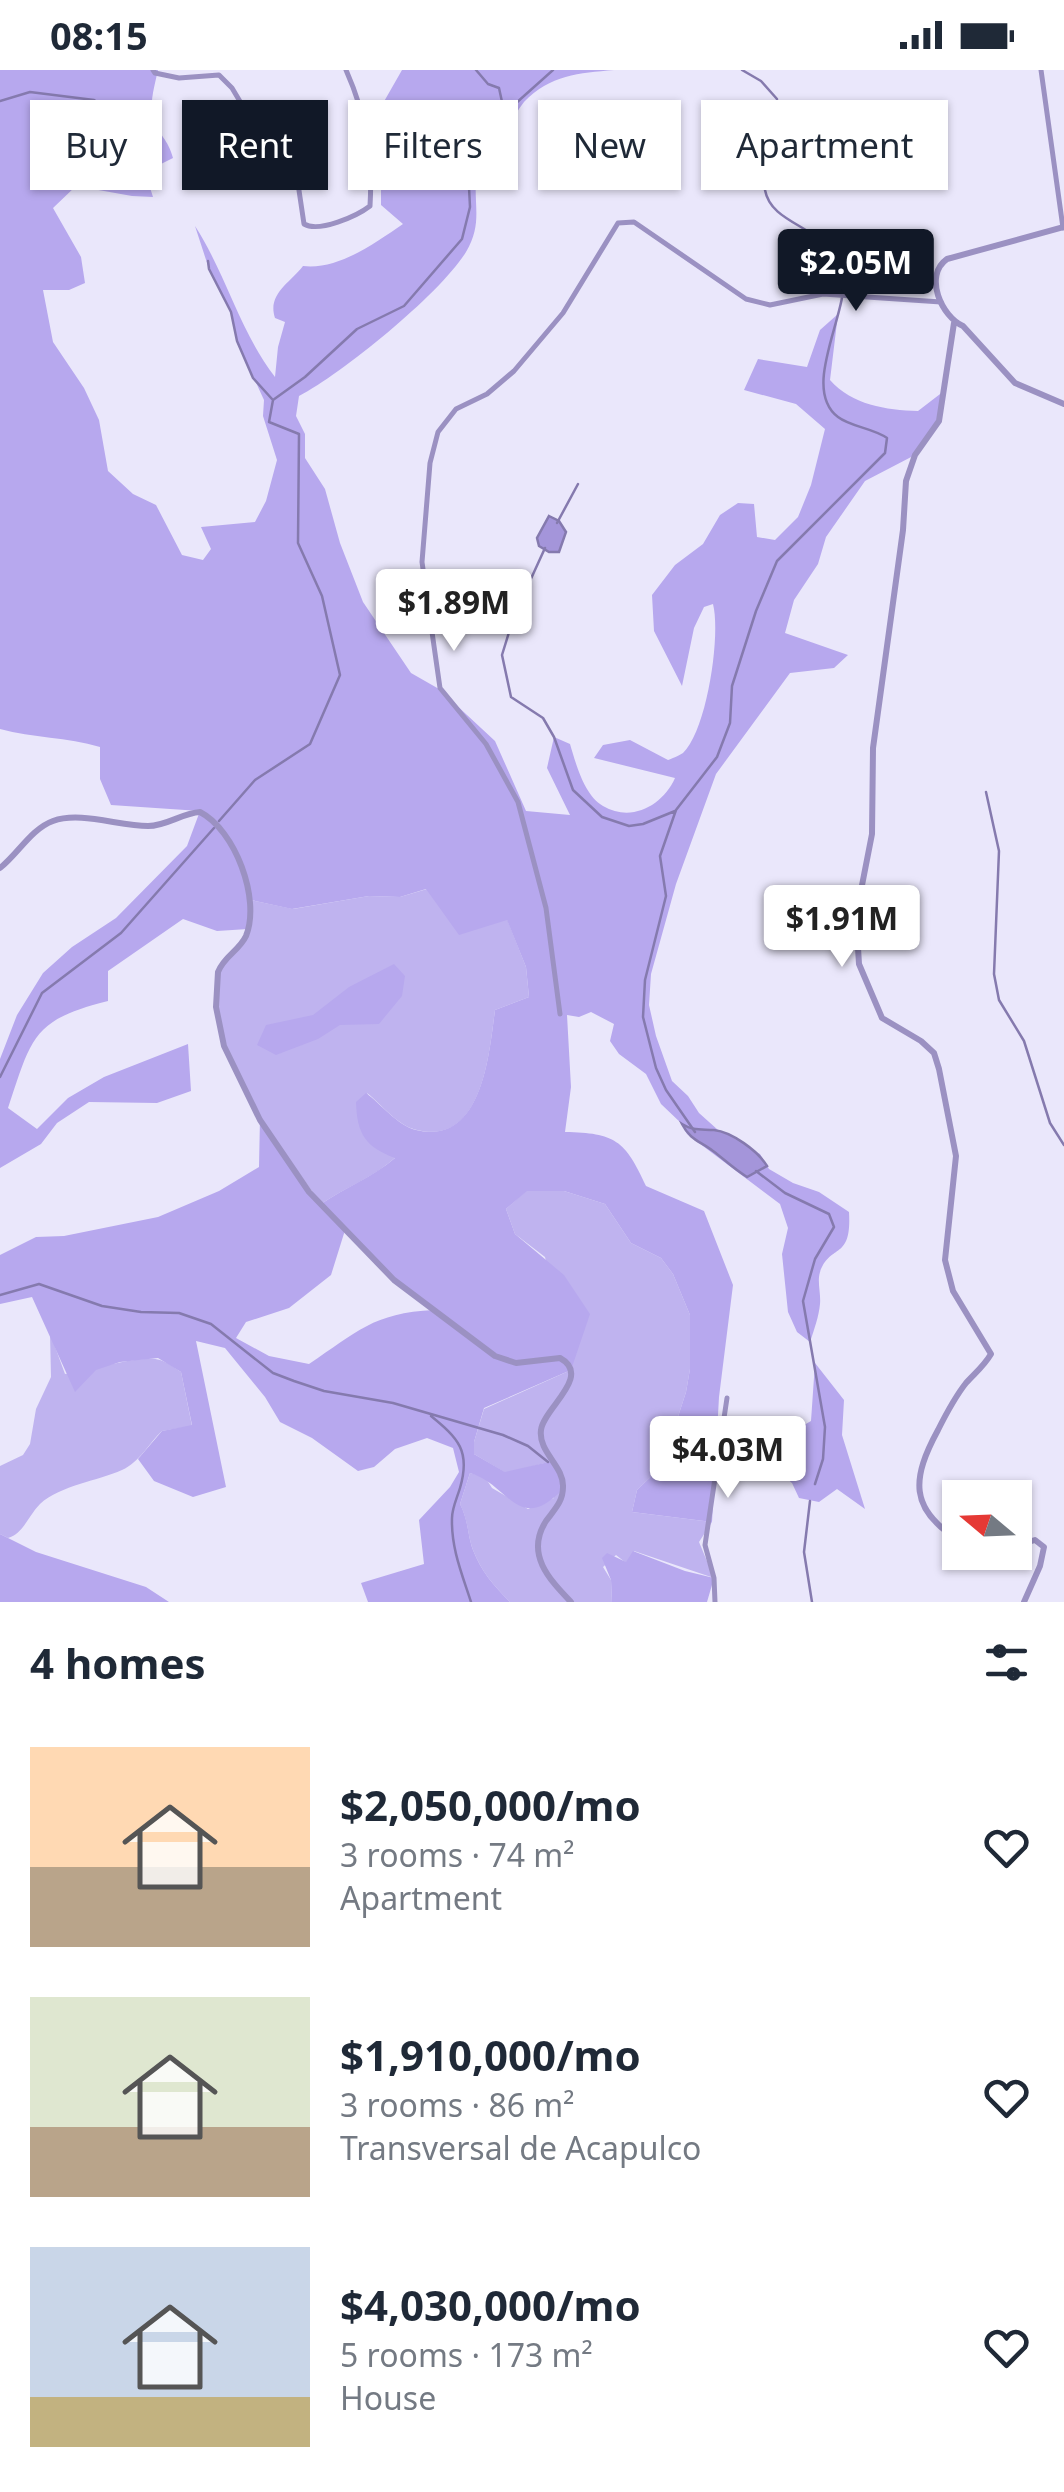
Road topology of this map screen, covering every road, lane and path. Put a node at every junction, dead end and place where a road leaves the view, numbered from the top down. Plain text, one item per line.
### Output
1 (153, 70) edge
2 (346, 70) edge
3 (1041, 70) edge
4 (1064, 227) edge
5 (940, 302) junction
6 (954, 323) junction
7 (1064, 404) edge
8 (0, 868) edge
9 (560, 1014) dead end
10 (727, 1398) dead end
11 (942, 1527) edge
12 (1032, 1541) edge
13 (572, 1602) edge
14 (715, 1602) edge
15 (1024, 1602) edge

1 - 2 street
3 - 4 street
4 - 5 street
5 - 6 street
5 - 9 street
6 - 7 street
6 - 11 street
8 - 13 street
10 - 14 street
12 - 15 street

